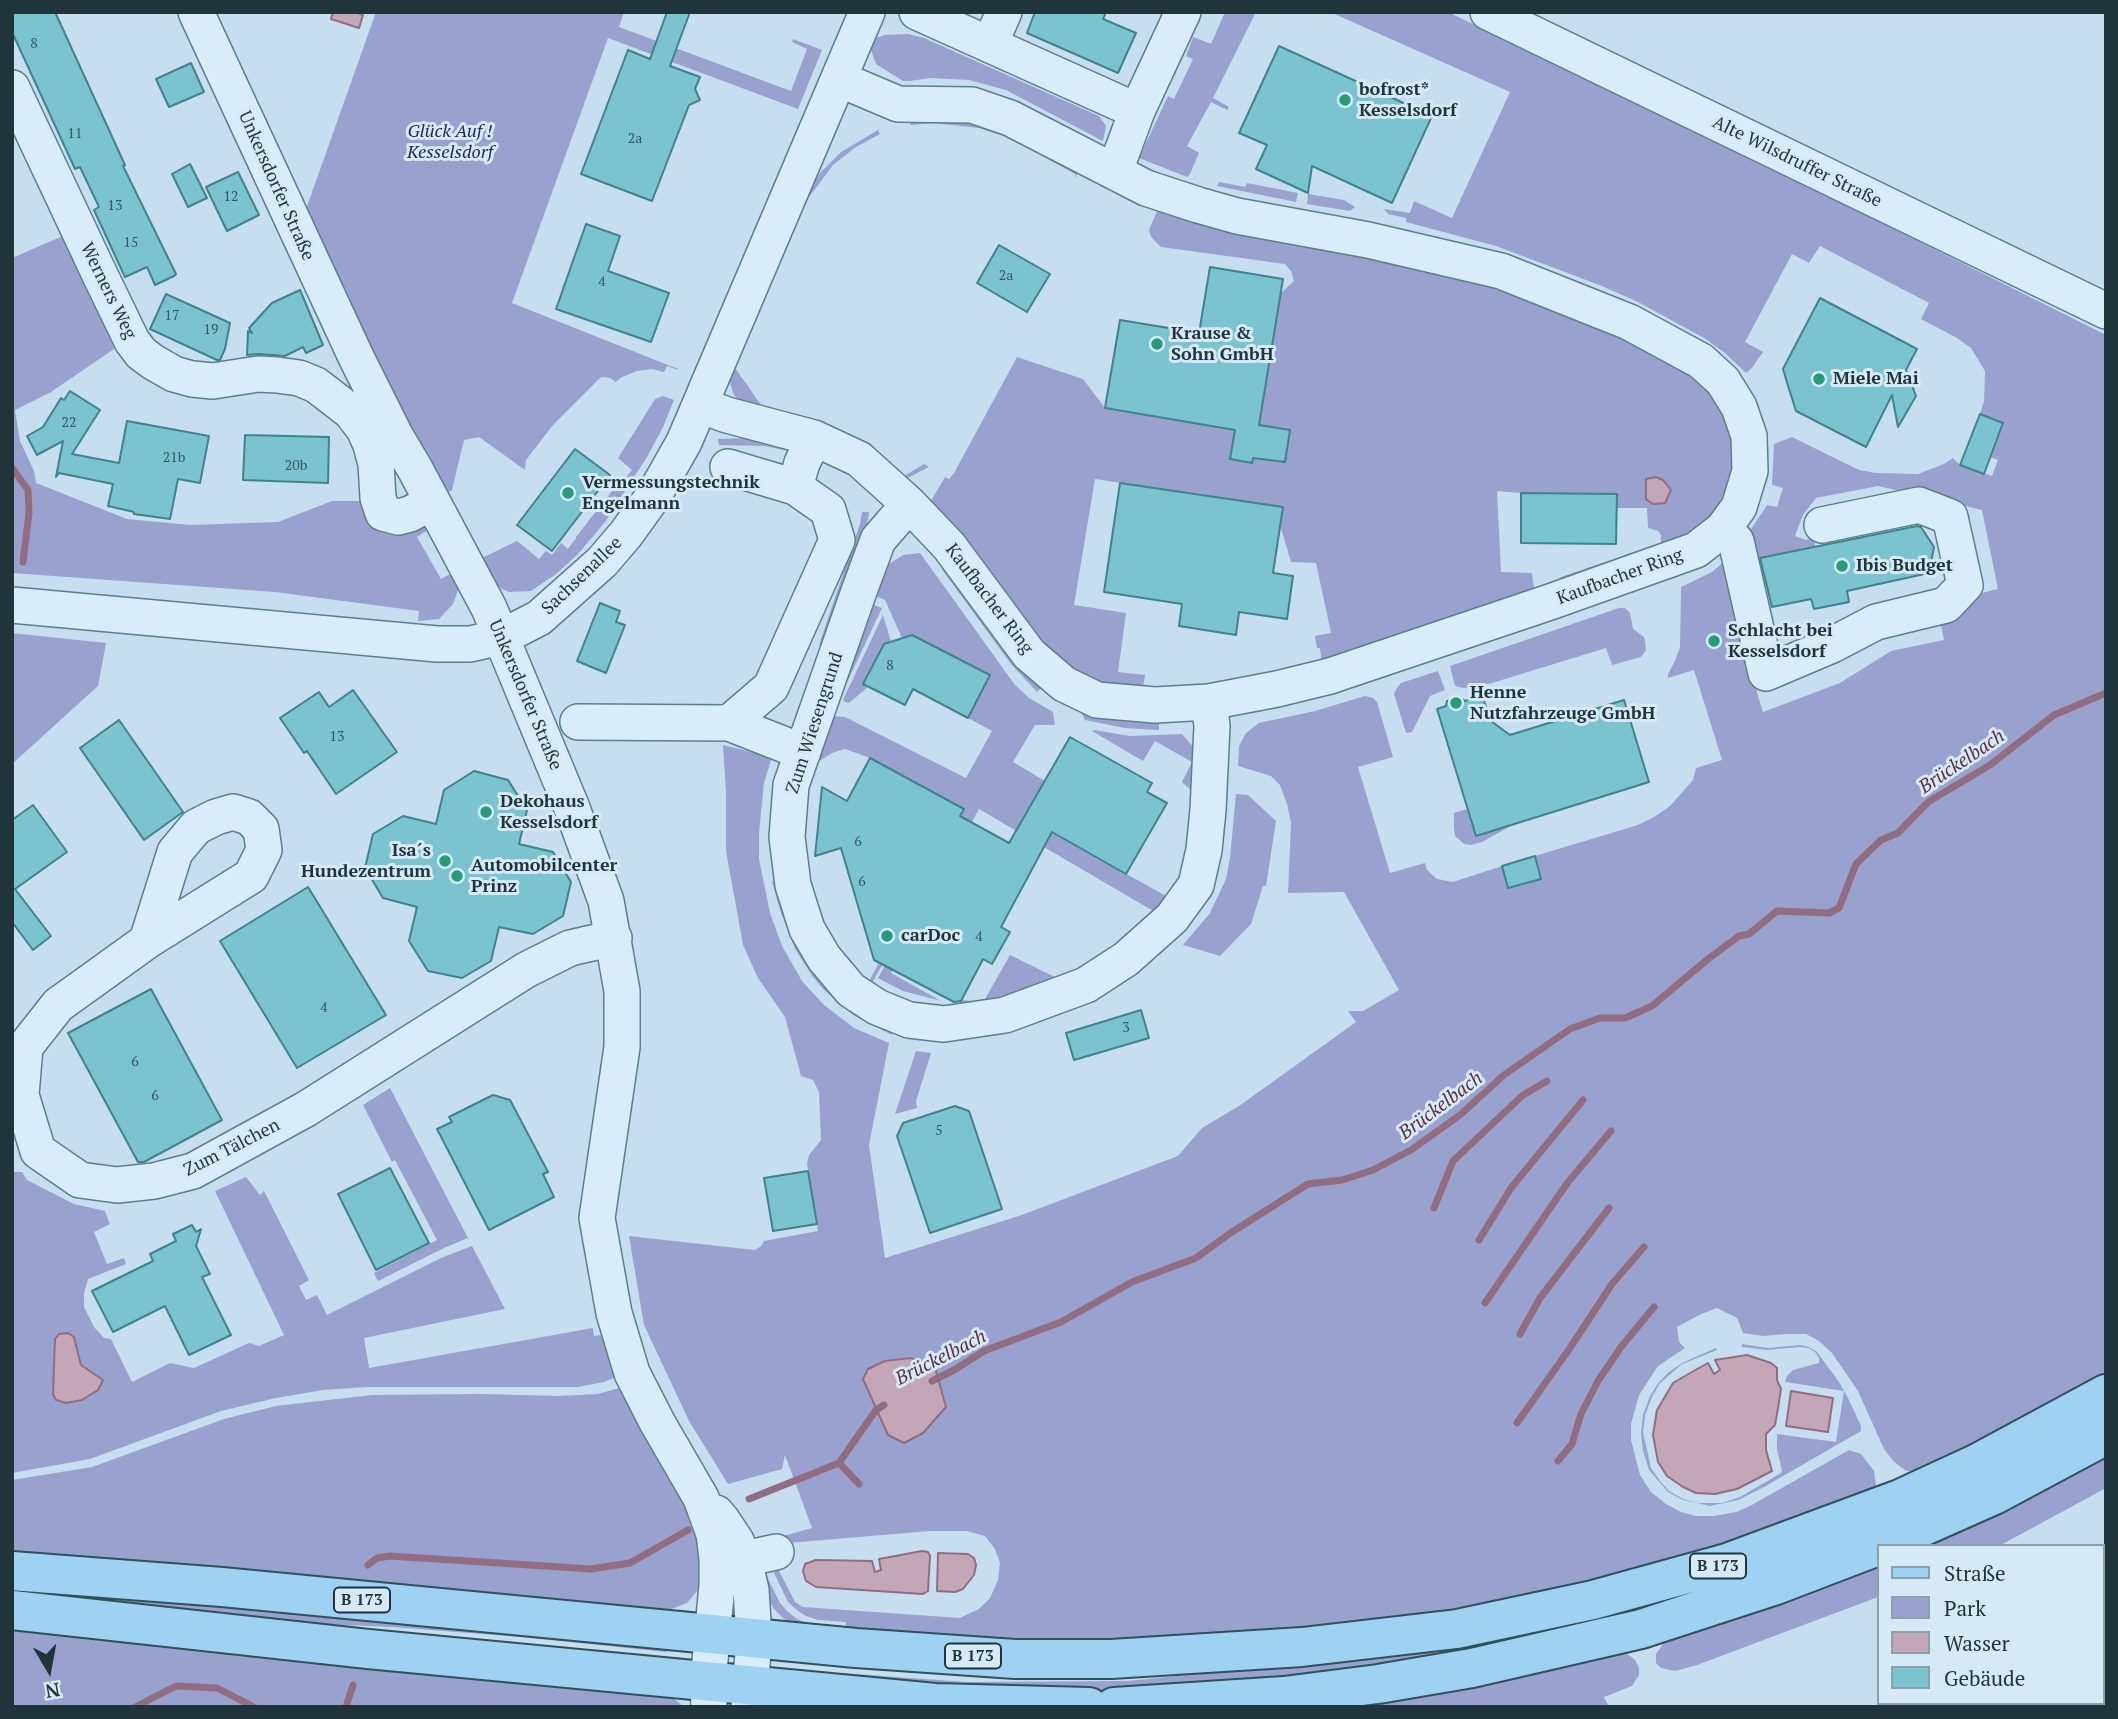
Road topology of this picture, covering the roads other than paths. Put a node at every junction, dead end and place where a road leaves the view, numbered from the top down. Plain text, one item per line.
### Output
1 (196, 12) edge
2 (867, 12) edge
3 (917, 12) edge
4 (1004, 12) edge
5 (1183, 12) edge
6 (1488, 12) edge
7 (990, 44) junction
8 (839, 79) junction
9 (14, 96) edge
10 (1137, 111) junction
11 (1115, 171) junction
12 (2106, 311) edge
13 (701, 405) junction
14 (814, 438) junction
15 (728, 467) dead end
16 (795, 487) junction
17 (432, 502) junction
18 (909, 504) junction
19 (1822, 525) dead end
20 (1723, 529) junction
21 (12, 605) edge
22 (502, 637) junction
23 (1209, 702) junction
24 (578, 722) dead end
25 (729, 723) junction
26 (803, 752) junction
27 (614, 938) junction
28 (147, 941) dead end
29 (2106, 1394) edge
30 (2106, 1435) edge
31 (701, 1498) junction
32 (1883, 1544) edge
33 (1876, 1547) edge
34 (12, 1571) edge
35 (12, 1610) edge
36 (712, 1634) junction
37 (754, 1638) junction
38 (708, 1694) edge
39 (750, 1696) edge
40 (1088, 1707) edge
41 (1114, 1707) edge

1 - 17 street, Unkersdorfer Straße
2 - 8 street, Sachsenallee
3 - 7 street
4 - 7 street
5 - 10 street
6 - 12 street, Alte Wilsdruffer Straße
7 - 10 street
8 - 11 street, Kaufbacher Ring
8 - 13 street, Sachsenallee
9 - 17 street, Werners Weg
10 - 11 street
11 - 20 street, Kaufbacher Ring
13 - 14 street, Kaufbacher Ring
13 - 22 street, Sachsenallee
14 - 16 street
14 - 18 street, Kaufbacher Ring
15 - 16 street
16 - 25 street
17 - 22 street, Unkersdorfer Straße
18 - 23 street, Kaufbacher Ring
18 - 26 street, Zum Wiesengrund
19 - 20 street
20 - 23 street, Kaufbacher Ring
21 - 22 street, Sachsenallee
22 - 27 street, Unkersdorfer Straße
23 - 26 street, Zum Wiesengrund
24 - 25 street
25 - 26 street
27 - 28 street, Zum Tälchen
27 - 31 street, Unkersdorfer Straße
29 - 37 main road, B 173
30 - 32 main road, B 173
31 - 36 street, Unkersdorfer Straße
31 - 37 street, Unkersdorfer Straße
33 - 41 main road, B 173
34 - 36 main road, B 173
35 - 38 main road
36 - 37 main road, B 173
36 - 38 street, Unkersdorfer Straße
37 - 39 street, Unkersdorfer Straße
38 - 39 main road
39 - 40 main road

